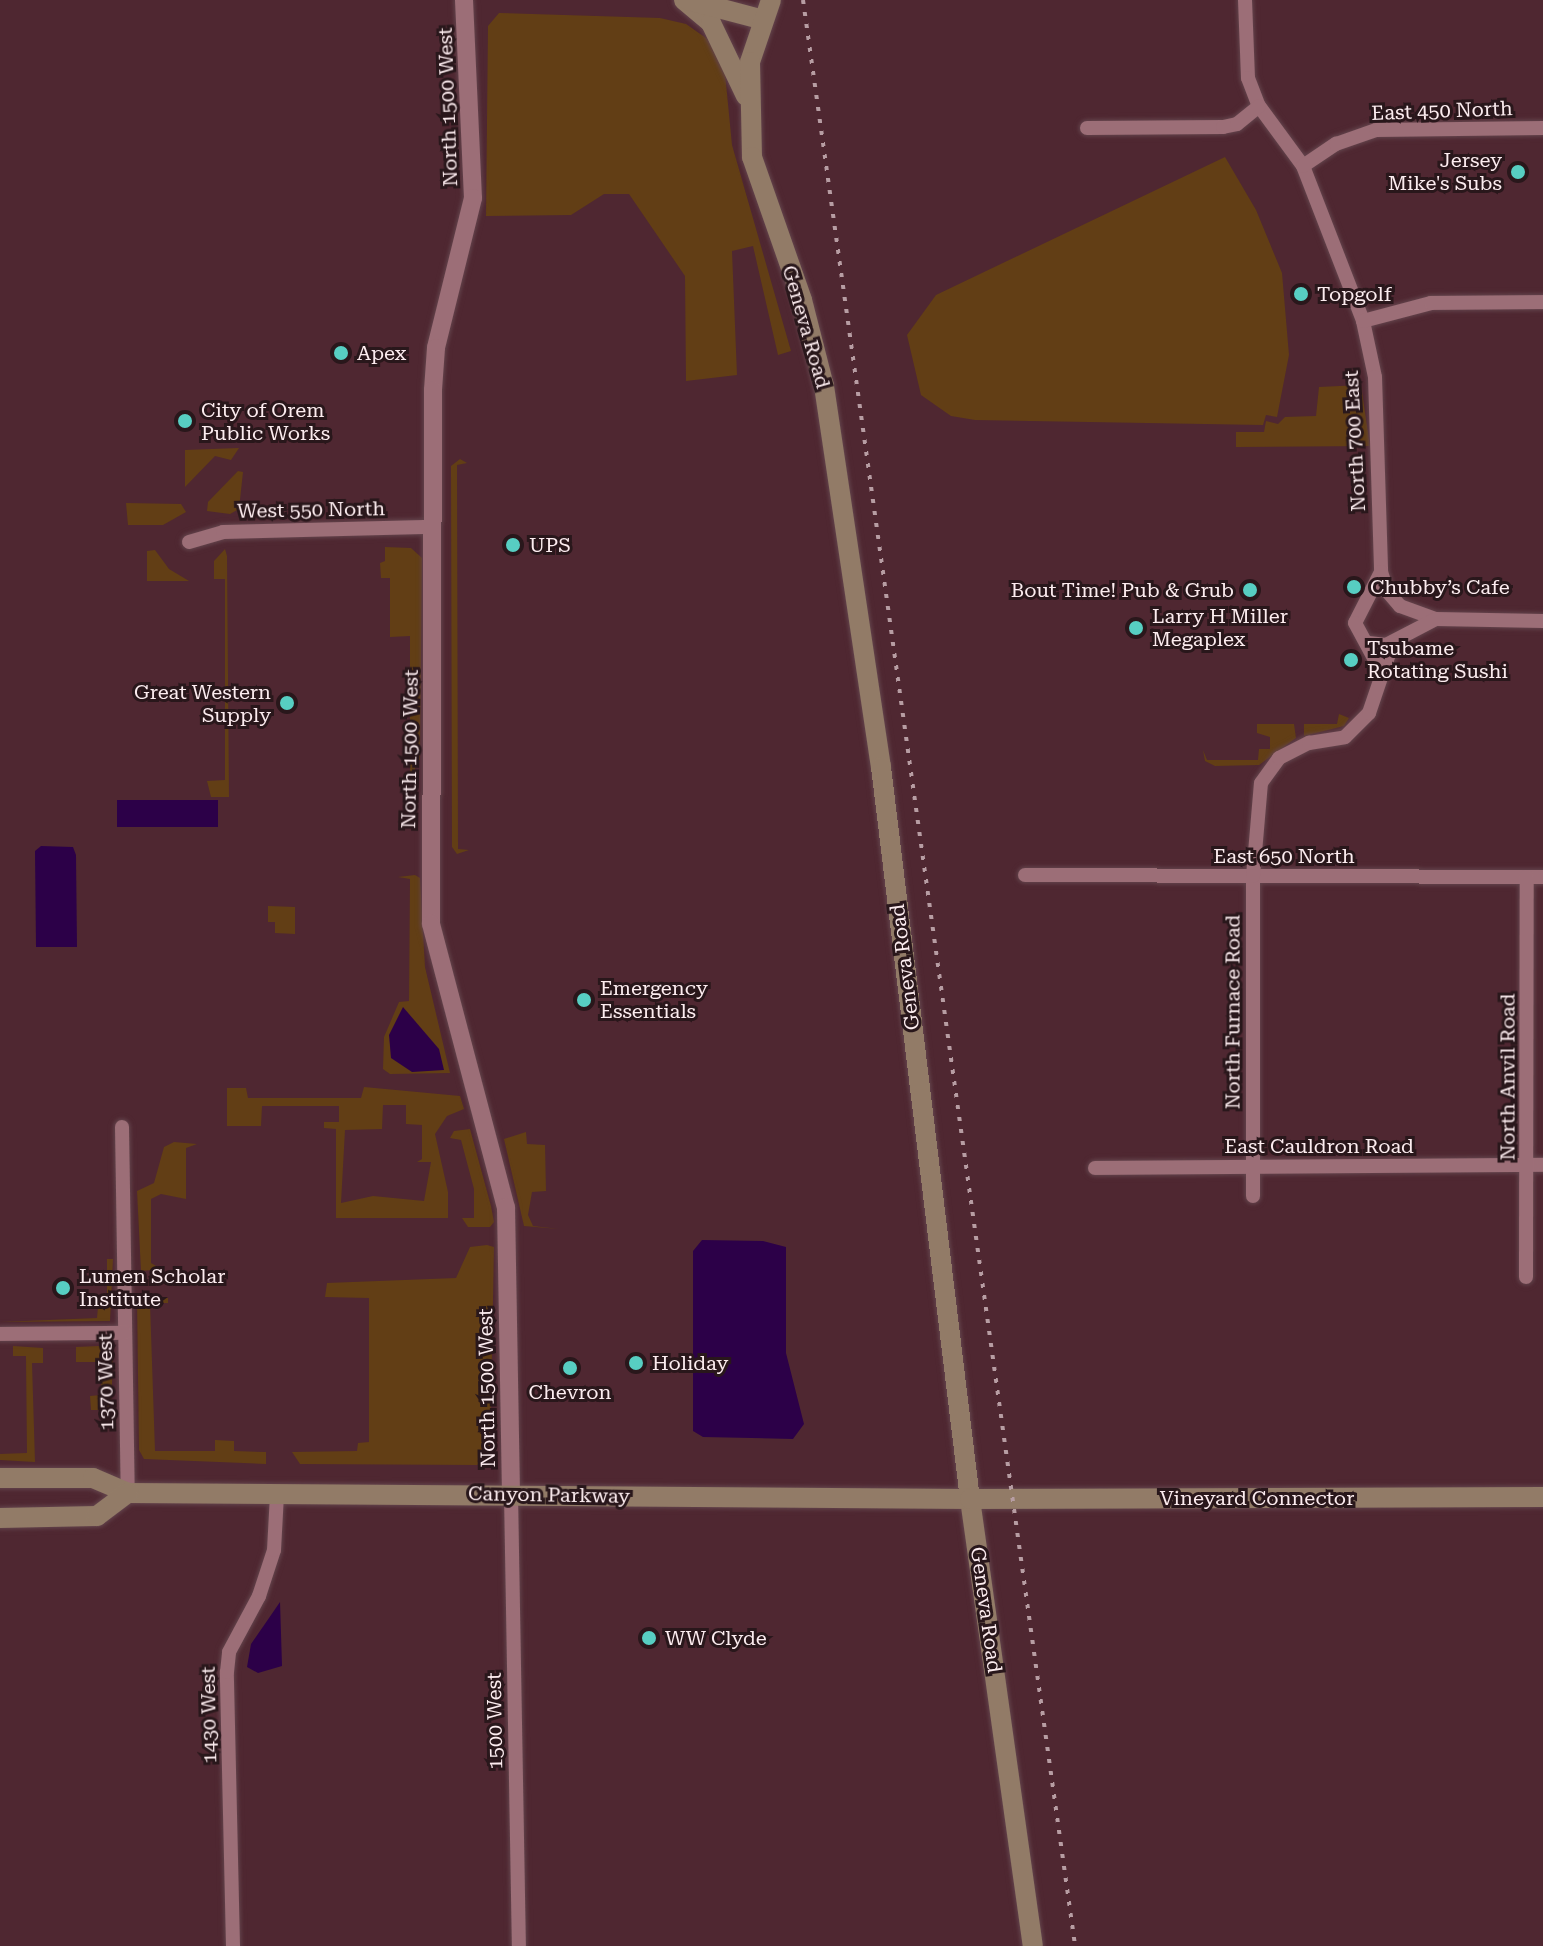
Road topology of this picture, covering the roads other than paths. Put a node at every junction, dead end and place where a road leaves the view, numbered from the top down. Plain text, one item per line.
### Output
1 (464, 0) edge
2 (686, 0) edge
3 (771, 0) edge
4 (1245, 0) edge
5 (760, 19) junction
6 (747, 98) junction
7 (1259, 106) junction
8 (1087, 128) dead end
9 (1543, 128) edge
10 (1303, 166) junction
11 (1543, 302) edge
12 (1363, 321) junction
13 (434, 527) junction
14 (189, 542) dead end
15 (1381, 572) junction
16 (1397, 603) junction
17 (1360, 607) junction
18 (1436, 619) junction
19 (1543, 621) edge
20 (1396, 639) junction
21 (1369, 643) junction
22 (1381, 671) junction
23 (1025, 875) dead end
24 (1253, 876) junction
25 (1527, 877) junction
26 (1543, 877) edge
27 (122, 1127) dead end
28 (1536, 1165) edge
29 (1253, 1166) junction
30 (1095, 1168) dead end
31 (1253, 1196) dead end
32 (1526, 1277) dead end
33 (125, 1333) junction
34 (0, 1334) edge
35 (0, 1478) edge
36 (128, 1493) junction
37 (277, 1494) junction
38 (511, 1494) junction
39 (1543, 1497) edge
40 (970, 1499) junction
41 (0, 1518) edge
42 (233, 1946) edge
43 (519, 1946) edge
44 (1033, 1946) edge

1 - 13 street, North 1500 West
2 - 5 main road
2 - 6 main road
3 - 5 main road, Geneva Road
4 - 7 street, North 700 East
5 - 6 main road, Geneva Road
6 - 40 main road, Geneva Road
7 - 8 street
7 - 10 street, North 700 East
9 - 10 street, East 450 North
10 - 12 street, North 700 East
11 - 12 street
12 - 15 street, North 700 East
13 - 14 street, West 550 North
13 - 38 street, North 1500 West
15 - 16 street
15 - 17 street
16 - 17 street
16 - 18 street
16 - 20 street
17 - 21 street
18 - 19 street
18 - 20 street
20 - 21 street
20 - 22 street
21 - 22 street
22 - 24 street
23 - 24 street, East 650 North
24 - 25 street, East 650 North
24 - 29 street, North Furnace Road
25 - 26 street, East 650 North
25 - 28 street, North Anvil Road
27 - 33 street, 1370 West
28 - 29 street, East Cauldron Road
28 - 32 street, North Anvil Road
29 - 30 street, East Cauldron Road
29 - 31 street, North Furnace Road
33 - 34 street
33 - 36 street, 1370 West
35 - 36 main road, Canyon Parkway
36 - 37 main road, Canyon Parkway
36 - 41 main road
37 - 38 main road, Canyon Parkway
37 - 42 street, 1430 West
38 - 40 main road, Canyon Parkway
38 - 43 street, 1500 West
39 - 40 main road, Vineyard Connector
40 - 44 main road, Geneva Road

